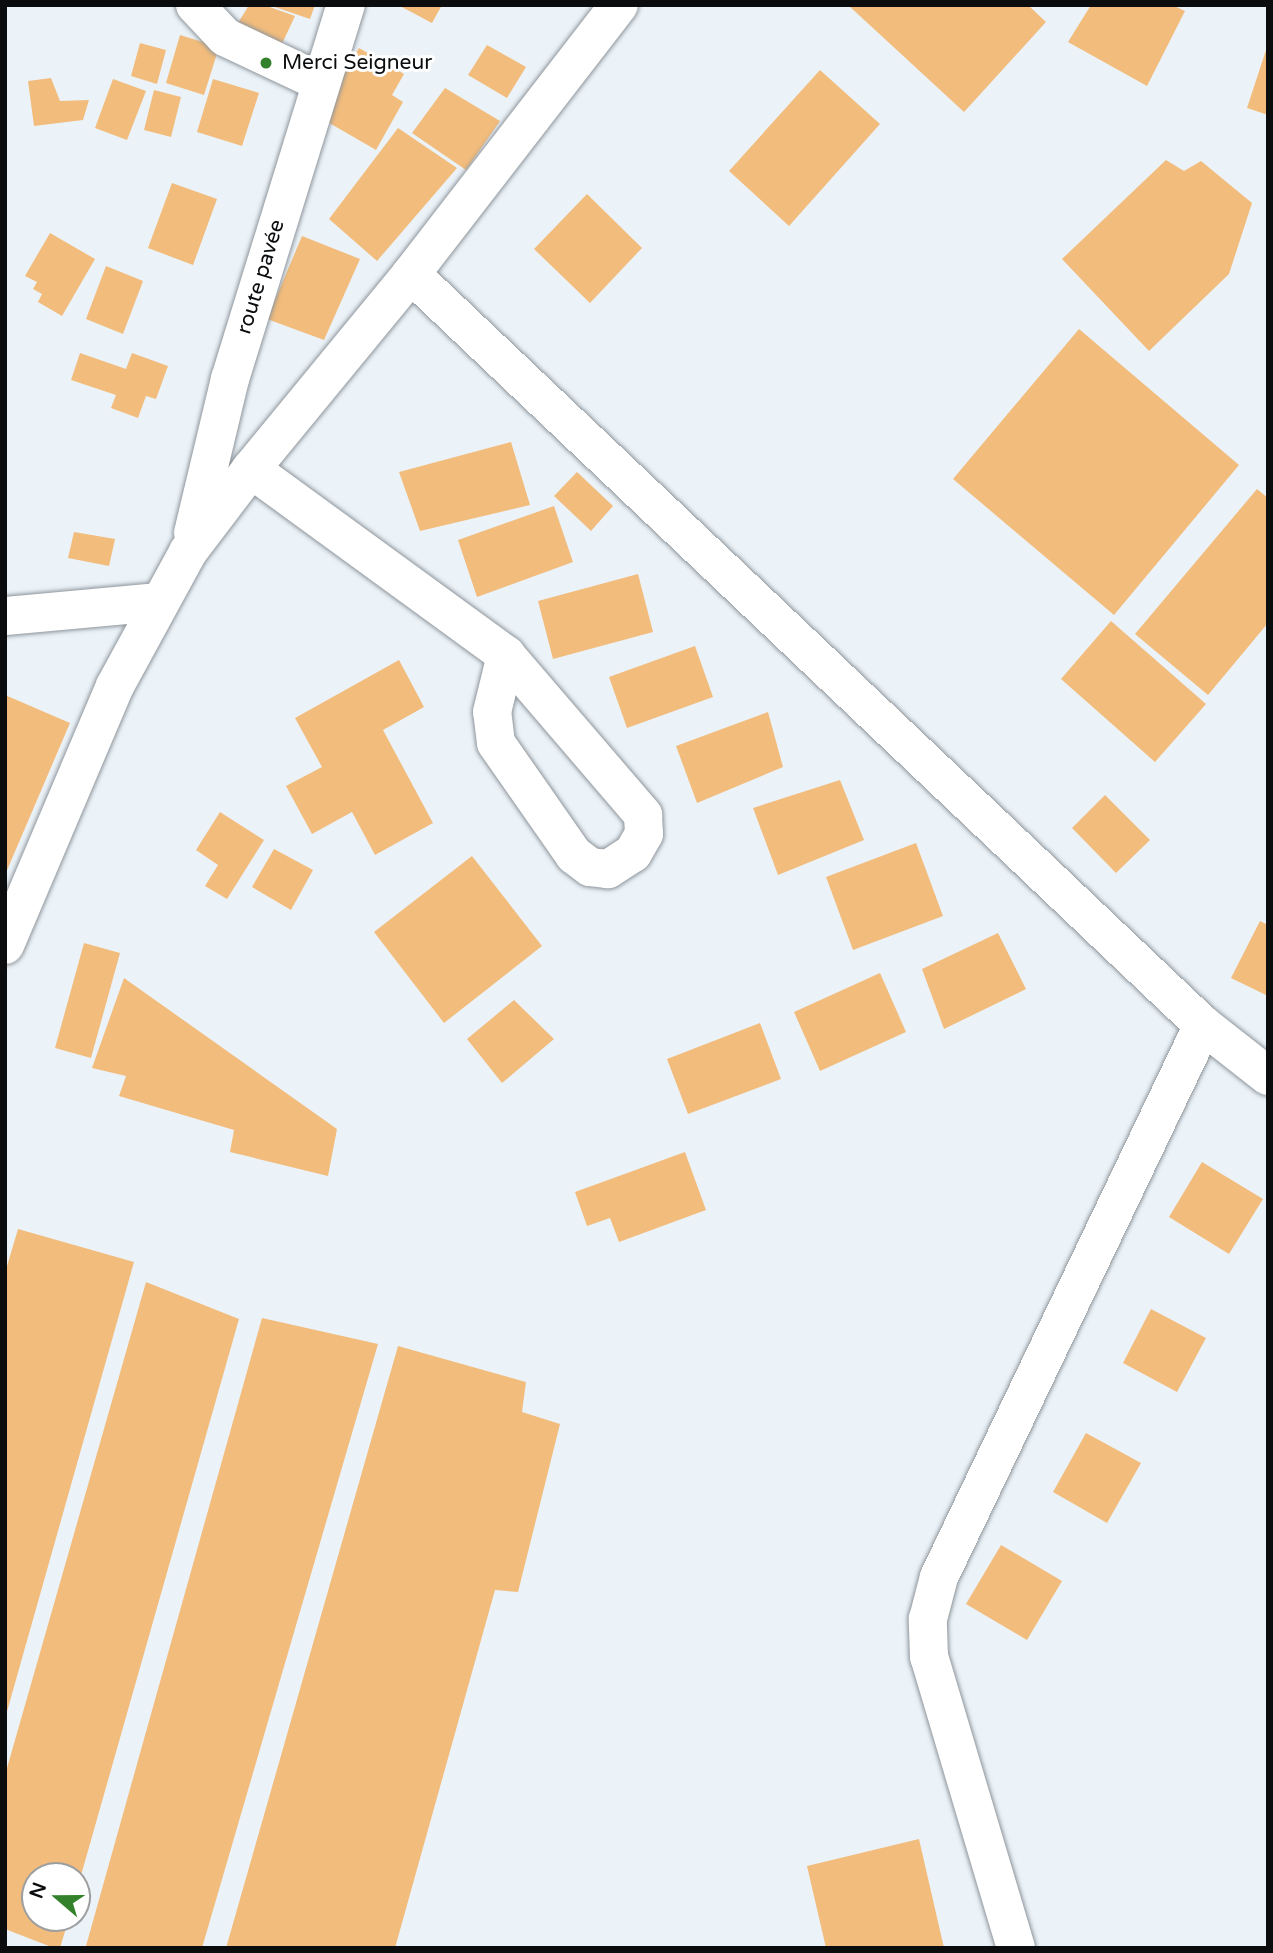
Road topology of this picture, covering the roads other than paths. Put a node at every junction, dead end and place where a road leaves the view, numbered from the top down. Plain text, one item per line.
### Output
1 (195, 5) edge
2 (346, 5) edge
3 (619, 5) edge
4 (320, 82) junction
5 (411, 274) junction
6 (251, 469) junction
7 (188, 552) junction
8 (159, 602) junction
9 (5, 615) edge
10 (506, 655) junction
11 (5, 945) edge
12 (1203, 1025) junction
13 (1268, 1076) edge
14 (1016, 1948) edge

1 - 4 street
2 - 4 street, route pavée
3 - 5 street
4 - 7 street, route pavée
5 - 6 street
5 - 12 street
6 - 7 street
6 - 10 street
7 - 8 street
8 - 9 street
8 - 11 street
10 - 10 street
12 - 13 street
12 - 14 street

